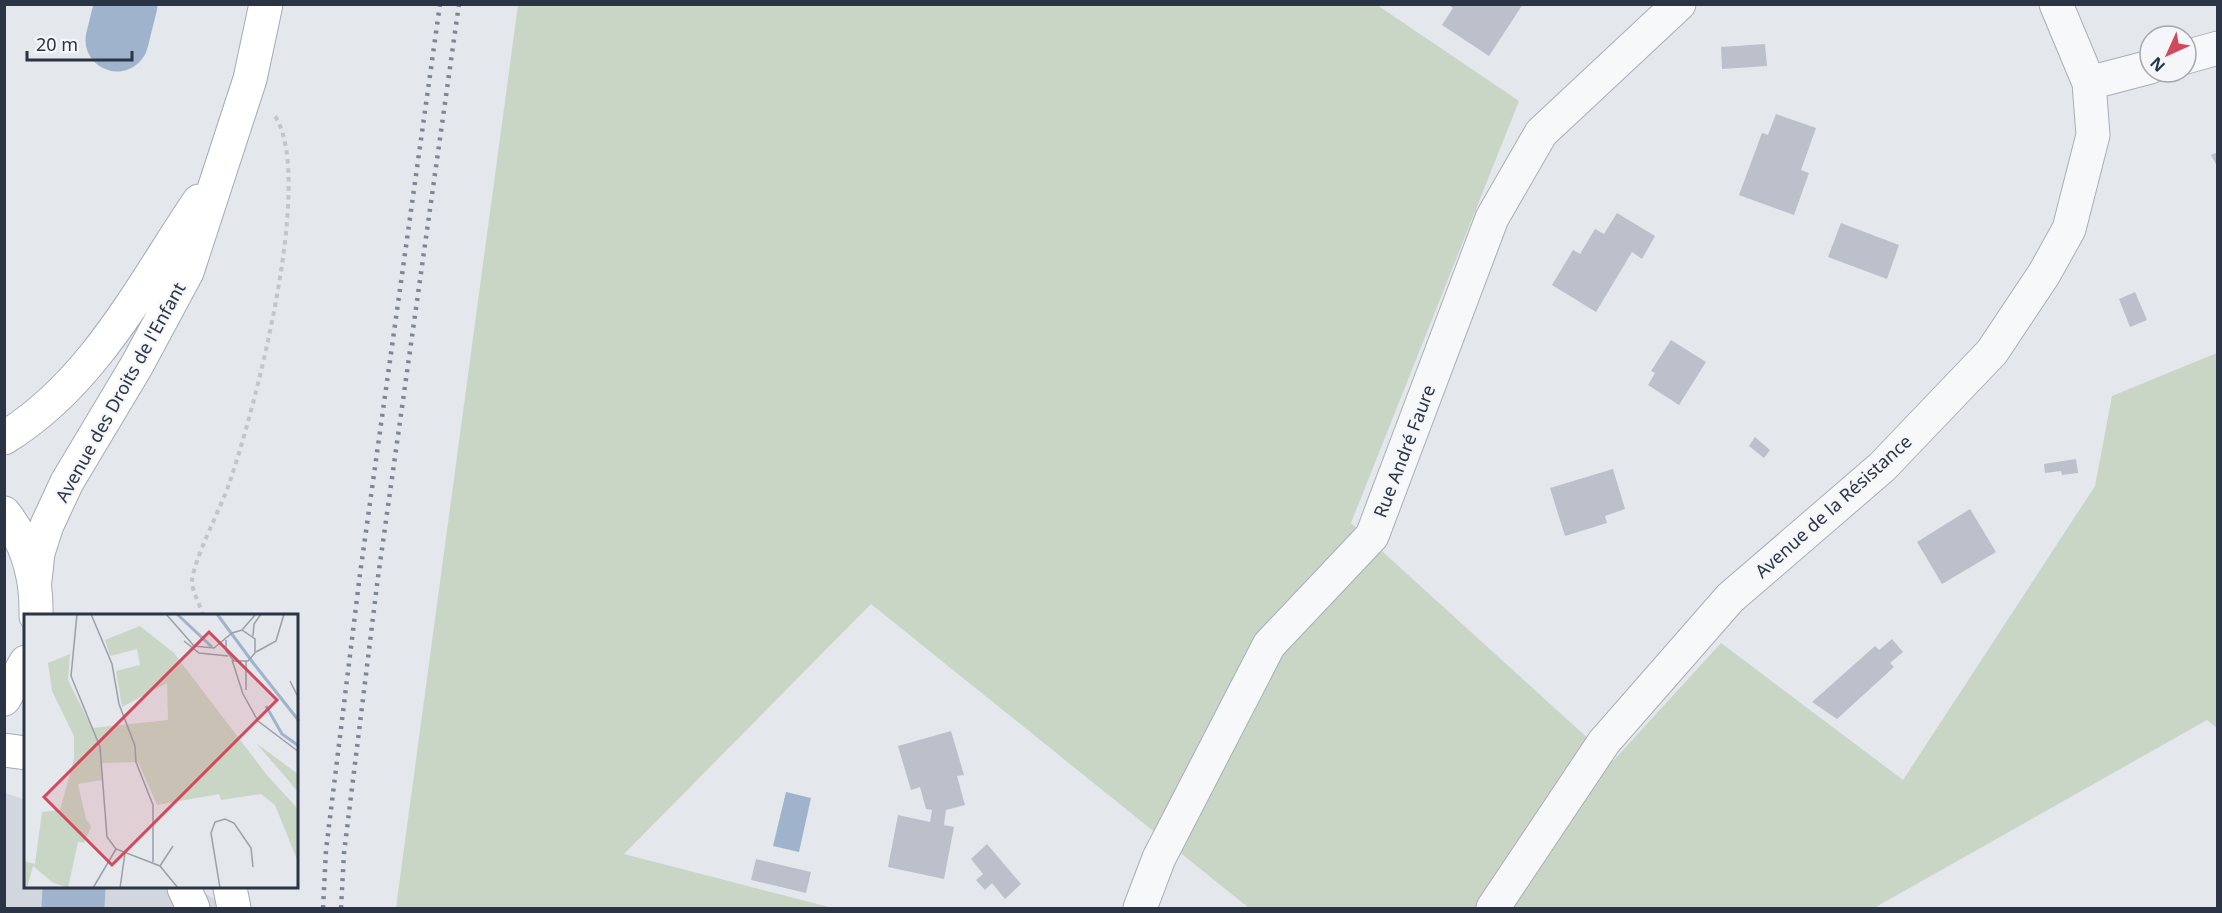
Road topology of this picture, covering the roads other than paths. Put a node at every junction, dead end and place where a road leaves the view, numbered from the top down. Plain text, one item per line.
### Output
1 (266, 4) edge
2 (1679, 4) edge
3 (2056, 4) edge
4 (2217, 48) edge
5 (2198, 54) edge
6 (2138, 70) edge
7 (2089, 82) junction
8 (220, 170) junction
9 (4, 438) edge
10 (4, 513) edge
11 (35, 580) junction
12 (36, 614) edge
13 (24, 665) edge
14 (4, 699) edge
15 (4, 750) edge
16 (24, 753) edge
17 (184, 889) edge
18 (230, 889) edge
19 (193, 909) edge
20 (234, 909) edge
21 (1140, 909) edge
22 (1493, 909) edge

1 - 8 main road, Avenue des Droits de l'Enfant
2 - 21 street, Rue André Faure
3 - 7 street, Avenue de la Résistance
4 - 5 street
6 - 7 street
7 - 22 street, Avenue de la Résistance
8 - 9 main road, Avenue des Droits de l'Enfant
8 - 11 main road, Avenue des Droits de l'Enfant
10 - 11 main road
11 - 12 main road
13 - 14 main road
15 - 16 main road
17 - 19 main road
18 - 20 main road

